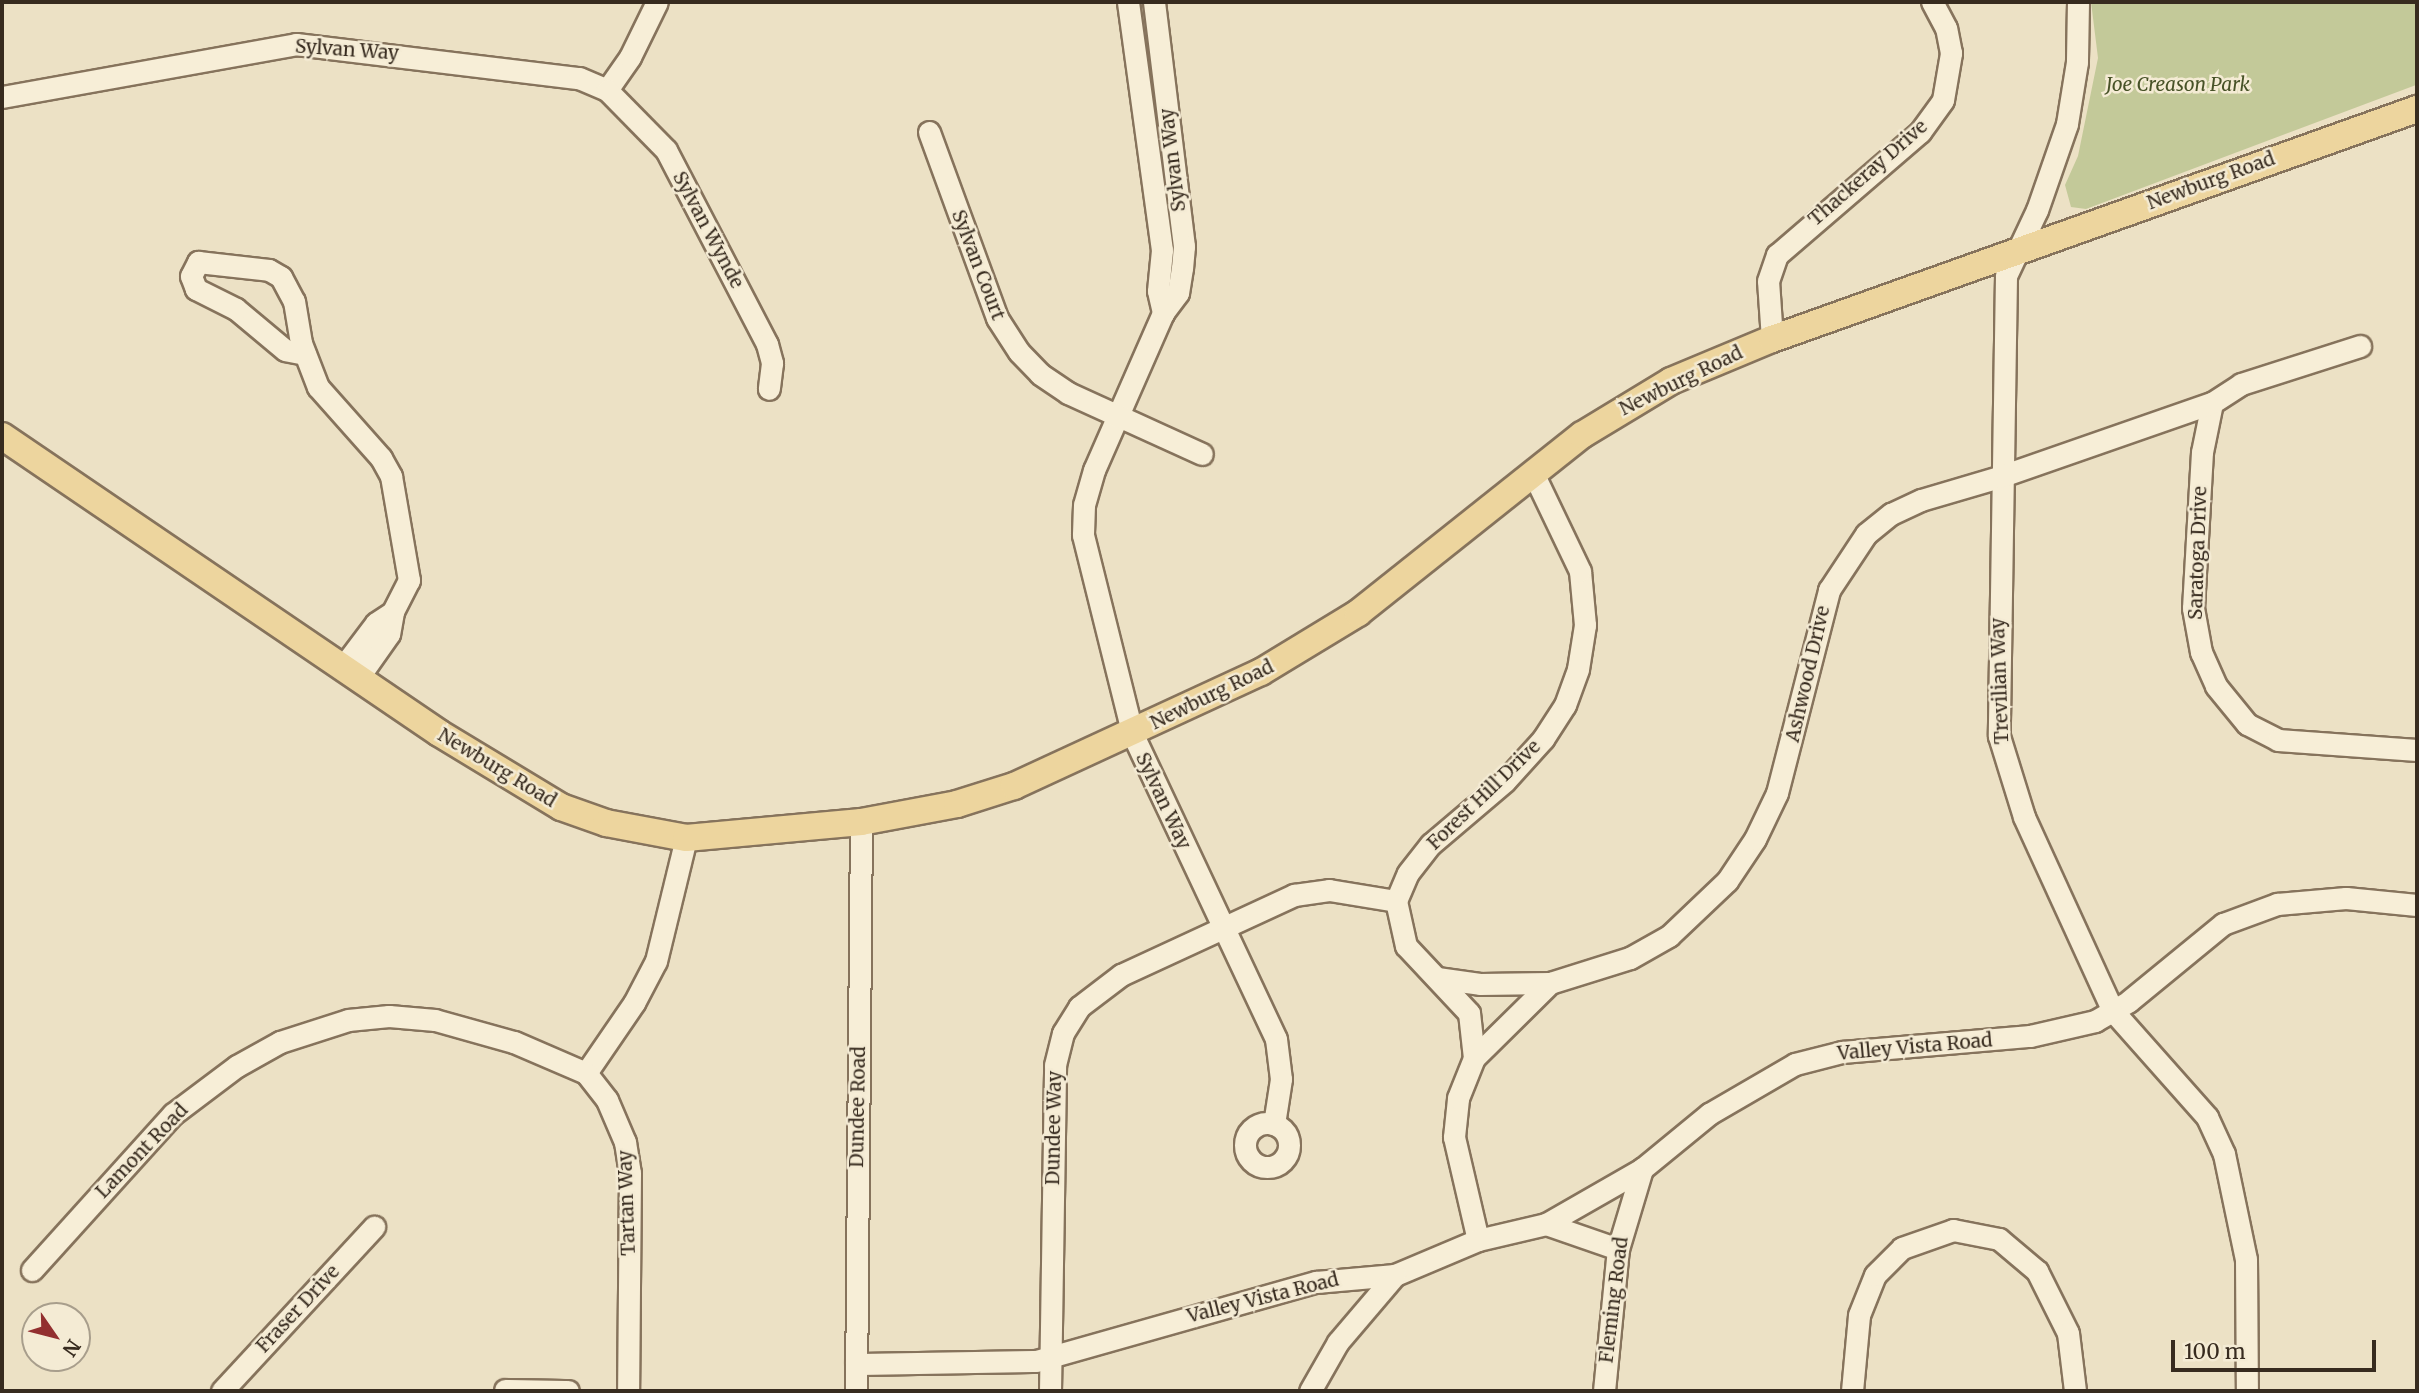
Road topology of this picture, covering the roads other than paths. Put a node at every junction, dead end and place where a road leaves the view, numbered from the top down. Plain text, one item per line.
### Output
1 (1128, 2) edge
2 (1153, 2) edge
3 (1932, 2) edge
4 (2078, 2) edge
5 (649, 7) edge
6 (607, 90) junction
7 (2, 97) edge
8 (2417, 108) edge
9 (929, 132) dead end
10 (1180, 217) junction
11 (1157, 219) junction
12 (2016, 252) junction
13 (1163, 313) junction
14 (1772, 339) junction
15 (2360, 345) dead end
16 (305, 354) junction
17 (769, 389) dead end
18 (2212, 403) junction
19 (1117, 416) junction
20 (2, 436) edge
21 (1202, 454) dead end
22 (1533, 473) junction
23 (1999, 477) junction
24 (350, 673) junction
25 (1133, 735) junction
26 (2417, 750) edge
27 (861, 822) junction
28 (687, 838) junction
29 (1396, 901) junction
30 (2417, 905) edge
31 (1223, 926) junction
32 (1437, 978) junction
33 (1550, 982) junction
34 (2113, 1012) junction
35 (1474, 1058) junction
36 (586, 1073) junction
37 (1273, 1124) dead end
38 (1642, 1169) junction
39 (1546, 1224) junction
40 (374, 1227) dead end
41 (1478, 1240) junction
42 (1618, 1250) junction
43 (32, 1270) dead end
44 (1395, 1275) junction
45 (1052, 1357) junction
46 (856, 1364) junction
47 (505, 1390) edge
48 (222, 1391) edge
49 (568, 1391) edge
50 (628, 1391) edge
51 (856, 1391) edge
52 (1050, 1391) edge
53 (1310, 1391) edge
54 (1604, 1391) edge
55 (1852, 1391) edge
56 (2075, 1391) edge
57 (2247, 1391) edge

1 - 11 street, Sylvan Way
2 - 10 street, Sylvan Way
3 - 14 street, Thackeray Drive
4 - 12 street, Trevilian Way
5 - 6 street
6 - 7 street, Sylvan Way
6 - 17 street, Sylvan Wynde
8 - 12 main road, Newburg Road
9 - 19 street, Sylvan Court
10 - 11 street
10 - 13 street, Sylvan Way
11 - 13 street, Sylvan Way
12 - 14 main road, Newburg Road
12 - 23 street, Trevilian Way
13 - 19 street, Sylvan Way
14 - 22 main road, Newburg Road
15 - 18 street, Ashwood Drive
16 - 16 street
16 - 24 street
18 - 23 street, Ashwood Drive
18 - 26 street, Saratoga Drive
19 - 21 street, Sylvan Court
19 - 25 street, Sylvan Way
20 - 24 main road, Newburg Road
22 - 25 main road, Newburg Road
22 - 29 street, Forest Hill Drive
23 - 33 street, Ashwood Drive
23 - 34 street, Trevilian Way
24 - 28 main road, Newburg Road
25 - 27 main road, Newburg Road
25 - 31 street, Sylvan Way
27 - 28 main road, Newburg Road
27 - 46 street, Dundee Road
28 - 36 street
29 - 31 street, Dundee Way
29 - 32 street
30 - 34 street, Valley Vista Road
31 - 37 street, Sylvan Way
31 - 45 street, Dundee Way
32 - 33 street, Ashwood Drive
32 - 35 street
33 - 35 street, Ashwood Drive
34 - 38 street, Valley Vista Road
34 - 57 street, Trevilian Way
35 - 41 street, Ashwood Drive
36 - 43 street, Lamont Road
36 - 50 street, Tartan Way
38 - 39 street, Valley Vista Road
38 - 42 street, Fleming Road
39 - 41 street, Valley Vista Road
39 - 42 street
40 - 48 street, Fraser Drive
41 - 44 street, Valley Vista Road
42 - 54 street, Fleming Road
44 - 45 street, Valley Vista Road
44 - 53 street
45 - 46 street, Valley Vista Road
45 - 52 street, Dundee Way
46 - 51 street, Dundee Road
47 - 49 street
55 - 56 street

